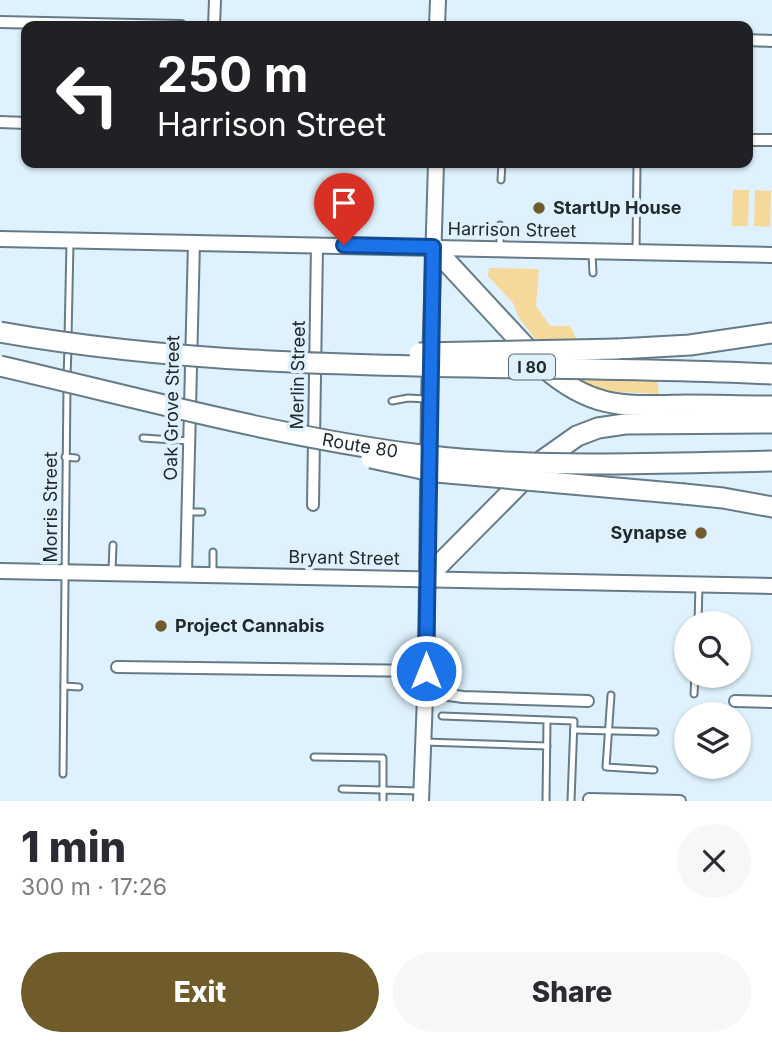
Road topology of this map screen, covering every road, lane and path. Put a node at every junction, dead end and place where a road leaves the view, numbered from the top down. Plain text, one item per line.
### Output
1 (215, 0) edge
2 (438, 0) edge
3 (214, 21) edge
4 (437, 21) edge
5 (0, 22) edge
6 (21, 22) edge
7 (753, 40) edge
8 (772, 41) edge
9 (0, 122) edge
10 (21, 123) edge
11 (753, 140) edge
12 (772, 141) edge
13 (436, 168) edge
14 (502, 168) edge
15 (637, 168) edge
16 (501, 180) dead end
17 (500, 225) dead end
18 (0, 239) edge
19 (69, 240) junction
20 (194, 242) junction
21 (317, 245) junction
22 (433, 247) junction
23 (500, 248) junction
24 (592, 251) junction
25 (636, 251) junction
26 (772, 256) edge
27 (593, 273) dead end
28 (0, 332) edge
29 (772, 333) edge
30 (293, 362) junction
31 (0, 366) edge
32 (772, 374) edge
33 (429, 399) junction
34 (392, 401) dead end
35 (772, 406) edge
36 (687, 414) junction
37 (772, 423) edge
38 (294, 433) junction
39 (143, 438) dead end
40 (189, 441) junction
41 (65, 457) junction
42 (76, 458) dead end
43 (772, 461) edge
44 (313, 505) dead end
45 (772, 507) edge
46 (187, 512) junction
47 (202, 512) dead end
48 (113, 545) dead end
49 (213, 552) dead end
50 (0, 571) edge
51 (65, 573) junction
52 (112, 573) junction
53 (186, 575) junction
54 (212, 575) junction
55 (426, 578) junction
56 (699, 585) junction
57 (772, 586) edge
58 (698, 611) edge
59 (117, 667) dead end
60 (426, 671) junction
61 (65, 686) junction
62 (79, 687) dead end
63 (694, 688) edge
64 (425, 694) junction
65 (694, 694) dead end
66 (611, 695) dead end
67 (588, 701) dead end
68 (735, 701) dead end
69 (772, 702) edge
70 (442, 716) dead end
71 (547, 720) junction
72 (574, 730) junction
73 (608, 731) junction
74 (655, 732) dead end
75 (424, 742) junction
76 (547, 746) junction
77 (314, 757) dead end
78 (654, 770) dead end
79 (63, 774) dead end
80 (342, 789) dead end
81 (383, 790) junction
82 (421, 796) edge
83 (589, 799) edge
84 (383, 801) edge
85 (546, 801) edge
86 (571, 801) edge
87 (680, 801) edge

1 - 3 street
2 - 4 main road
5 - 6 street
7 - 8 street
9 - 10 street
11 - 12 street
13 - 22 main road
14 - 16 lane
15 - 25 lane
17 - 23 lane
18 - 19 main road, Harrison Street
19 - 20 main road, Harrison Street
19 - 41 lane, Morris Street
20 - 21 main road, Harrison Street
20 - 40 street, Oak Grove Street
21 - 22 main road, Harrison Street
21 - 44 street, Merlin Street
22 - 23 main road, Harrison Street
22 - 33 main road
22 - 36 highway
23 - 24 main road, Harrison Street
24 - 25 main road, Harrison Street
24 - 27 lane
25 - 26 main road, Harrison Street
28 - 30 highway, I 80, bridge
29 - 30 highway, bridge
30 - 32 highway, I 80, bridge
31 - 38 highway, Route 80, bridge
33 - 34 lane
33 - 55 main road
35 - 36 highway
36 - 37 highway
36 - 55 highway
38 - 43 highway, Route 80, bridge
38 - 45 highway, bridge
39 - 40 lane
40 - 46 street, Oak Grove Street
41 - 42 lane
41 - 51 lane, Morris Street
46 - 47 lane
46 - 53 street, Oak Grove Street
48 - 52 lane
49 - 54 lane
50 - 51 main road, Bryant Street
51 - 52 main road, Bryant Street
51 - 61 lane, Morris Street
52 - 53 main road, Bryant Street
53 - 54 main road, Bryant Street
54 - 55 main road, Bryant Street
55 - 56 main road, Bryant Street
55 - 60 main road
56 - 57 main road, Bryant Street
56 - 58 lane
59 - 60 street
60 - 64 main road
61 - 62 lane
61 - 79 lane, Morris Street
63 - 65 lane
64 - 67 street
64 - 75 main road
66 - 73 lane
68 - 69 street
70 - 71 lane
71 - 72 lane
71 - 76 lane
72 - 73 lane
72 - 86 lane
73 - 74 lane
73 - 78 lane
75 - 76 lane
75 - 82 main road
76 - 85 lane
77 - 81 lane
80 - 81 lane
81 - 82 lane
81 - 84 lane
83 - 87 street

